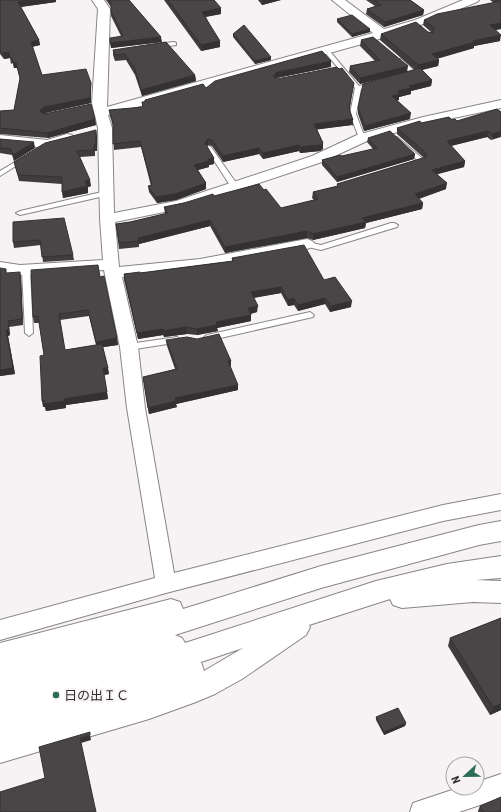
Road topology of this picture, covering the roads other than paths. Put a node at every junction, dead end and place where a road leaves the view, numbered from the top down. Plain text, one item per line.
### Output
1 (98, 0) edge
2 (338, 0) edge
3 (473, 0) edge
4 (377, 37) junction
5 (174, 44) dead end
6 (150, 47) edge
7 (325, 49) junction
8 (394, 55) edge
9 (342, 68) junction
10 (334, 69) edge
11 (401, 78) edge
12 (380, 83) edge
13 (358, 88) junction
14 (97, 108) junction
15 (496, 108) edge
16 (105, 128) junction
17 (389, 131) junction
18 (90, 132) edge
19 (76, 136) edge
20 (362, 138) junction
21 (0, 139) edge
22 (48, 144) junction
23 (209, 148) edge
24 (408, 165) edge
25 (0, 174) edge
26 (235, 187) junction
27 (106, 193) junction
28 (20, 213) dead end
29 (107, 219) junction
30 (394, 225) dead end
31 (307, 244) joint
32 (0, 267) edge
33 (112, 269) junction
34 (26, 270) junction
35 (310, 315) dead end
36 (29, 333) dead end
37 (187, 338) edge
38 (197, 340) edge
39 (129, 347) junction
40 (501, 502) edge
41 (501, 531) edge
42 (501, 567) edge
43 (321, 577) junction
44 (166, 584) junction
45 (501, 592) edge
46 (325, 609) junction
47 (0, 630) edge
48 (0, 655) edge
49 (0, 673) edge
50 (0, 693) edge
51 (0, 711) edge
52 (0, 730) edge
53 (0, 749) edge
54 (501, 786) edge
55 (422, 812) edge

1 - 14 street
2 - 4 street
3 - 4 street
4 - 7 street
5 - 6 lane
7 - 9 lane
7 - 14 street
8 - 11 lane
9 - 10 lane
9 - 13 lane
12 - 13 lane
13 - 20 lane
14 - 16 street
15 - 17 street
16 - 18 street
16 - 27 street
17 - 20 street
17 - 24 lane
19 - 22 street
20 - 26 street
21 - 22 street
22 - 25 lane
23 - 26 lane
26 - 29 street
27 - 28 lane
27 - 29 street
29 - 33 street
30 - 31 lane
31 - 33 street
32 - 34 street
33 - 34 street
33 - 39 street
34 - 36 lane
35 - 38 lane
37 - 39 lane
39 - 44 street
40 - 44 street
41 - 43 highway
42 - 46 highway
43 - 48 highway
43 - 49 highway
44 - 47 street
45 - 46 highway
46 - 50 highway
46 - 51 highway
46 - 52 highway
46 - 53 highway
54 - 55 street

